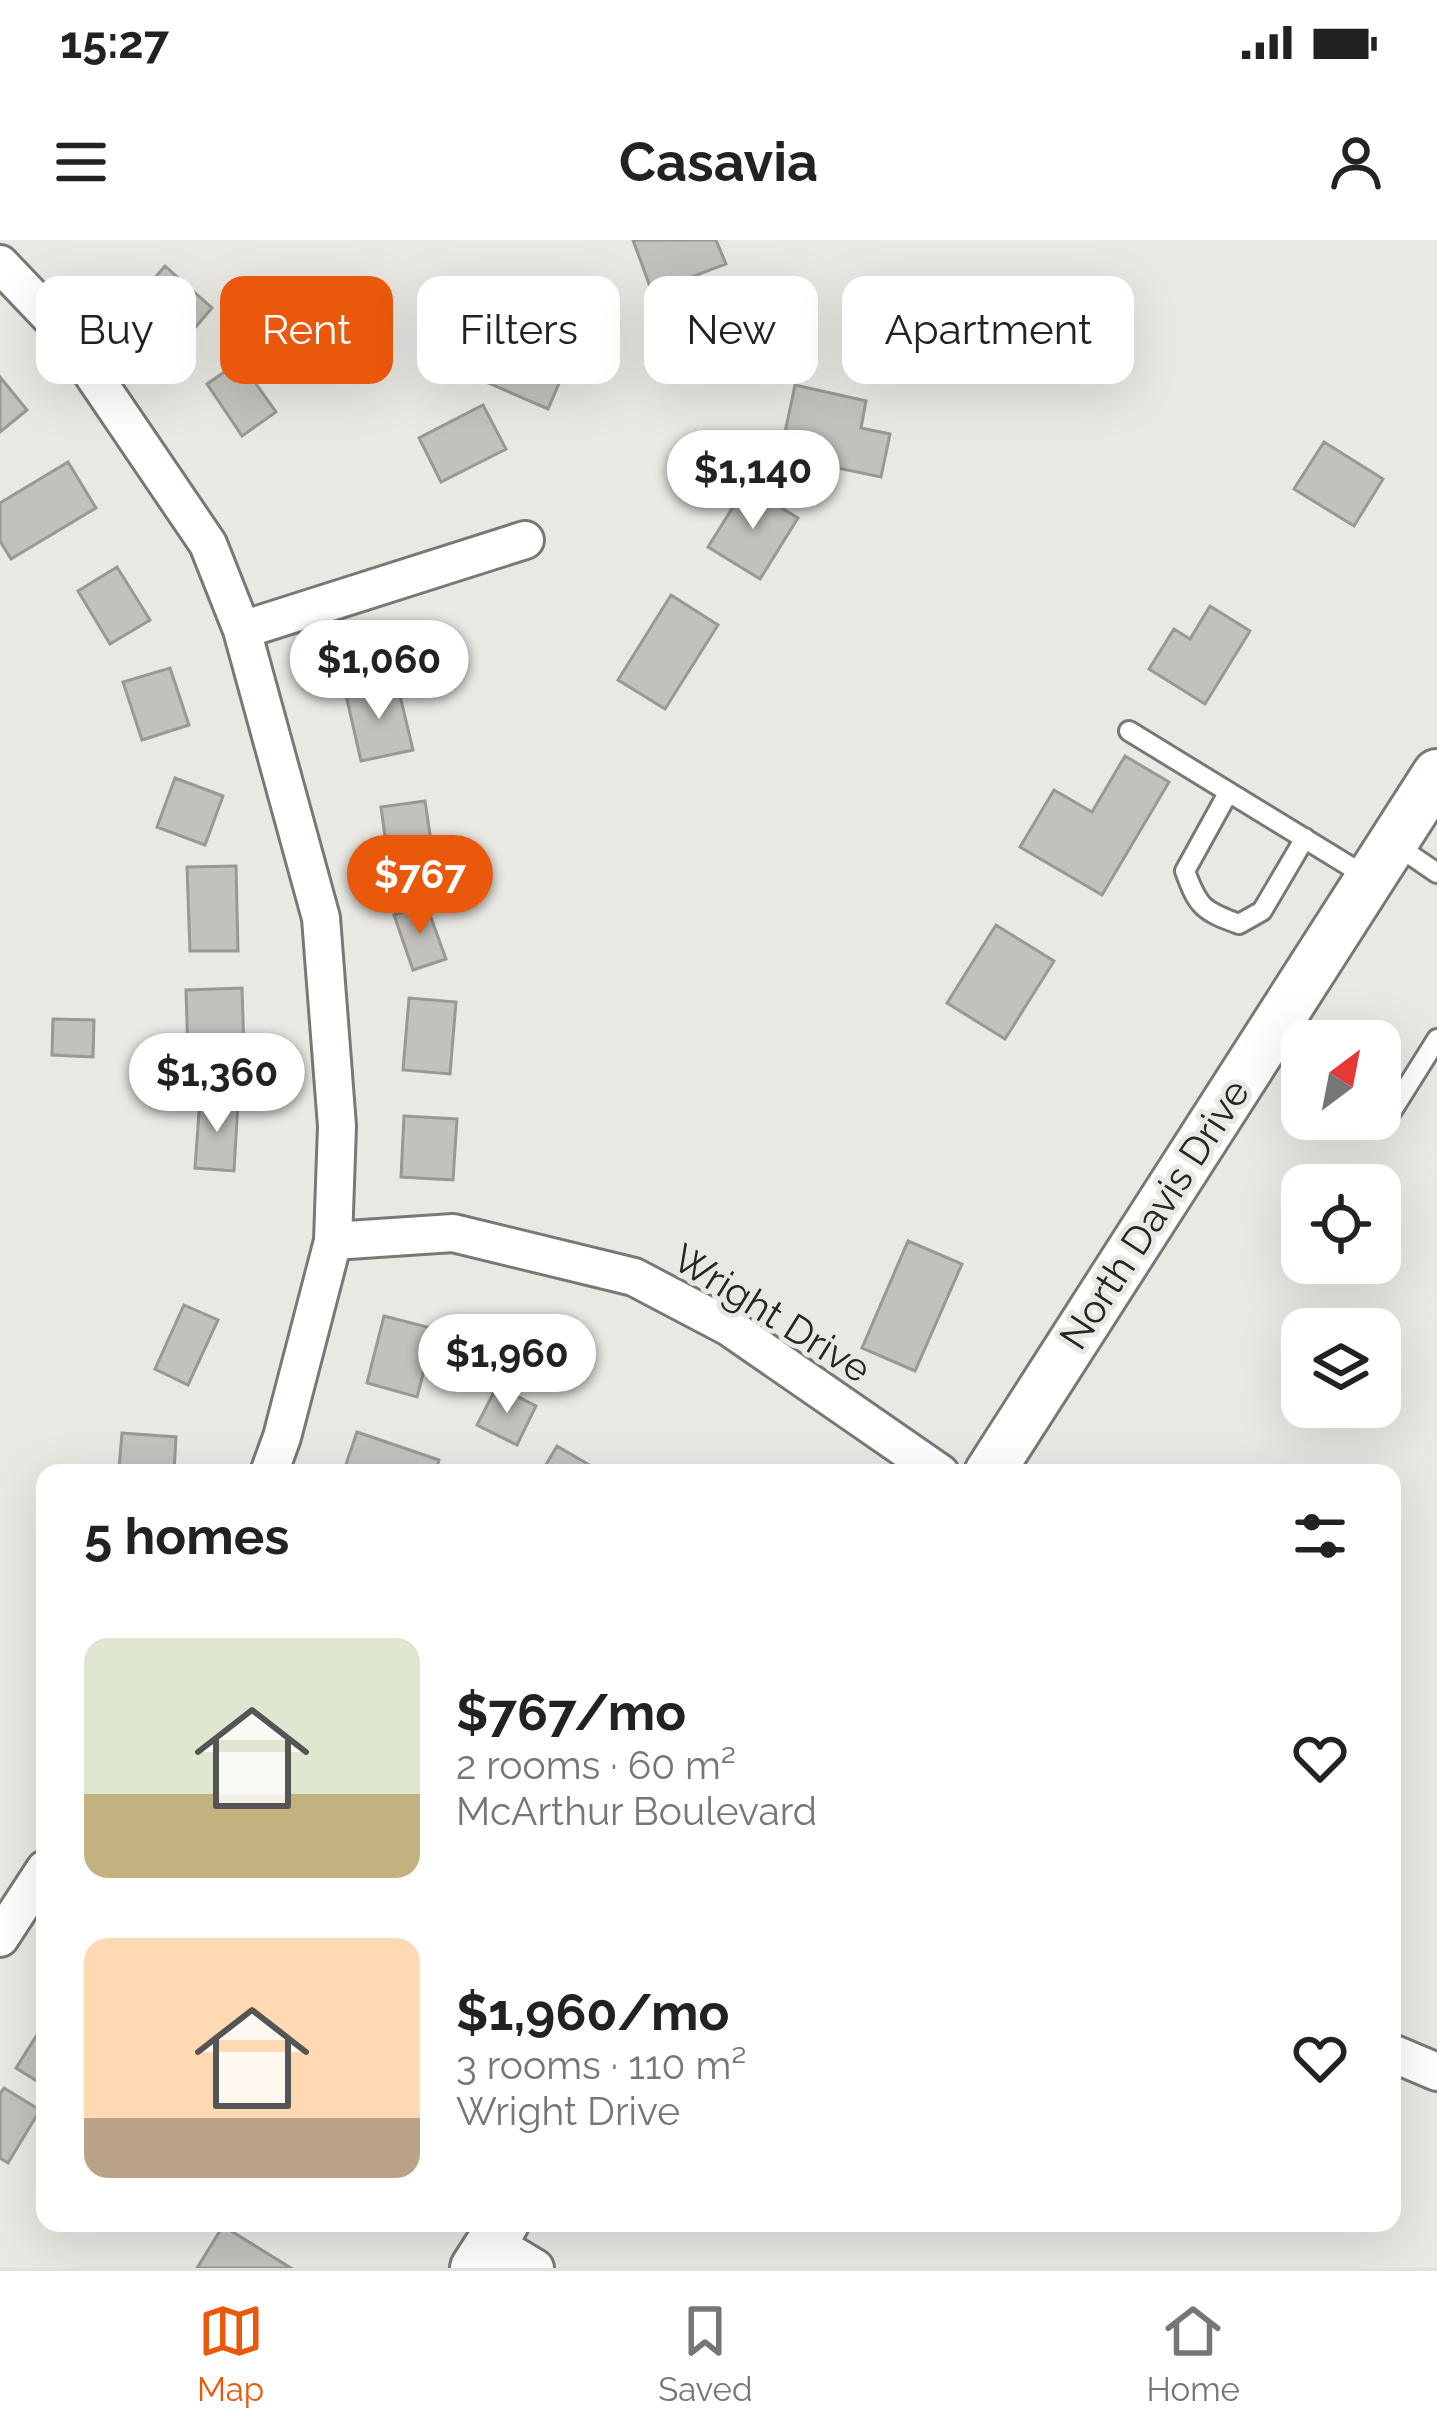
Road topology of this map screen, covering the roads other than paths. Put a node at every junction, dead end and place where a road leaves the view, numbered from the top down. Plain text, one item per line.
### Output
1 (0, 264) edge
2 (525, 540) dead end
3 (242, 630) junction
4 (1129, 731) dead end
5 (1437, 774) edge
6 (1228, 793) junction
7 (1305, 838) junction
8 (1381, 861) junction
9 (1437, 873) edge
10 (1437, 1040) edge
11 (1401, 1097) edge
12 (333, 1241) junction
13 (272, 1464) edge
14 (927, 1464) edge
15 (995, 1464) edge
16 (36, 1883) edge
17 (0, 1938) edge
18 (1401, 2057) edge
19 (1437, 2072) edge
20 (491, 2244) edge
21 (535, 2268) edge

1 - 3 street
2 - 3 street
3 - 12 street
4 - 6 lane
5 - 8 main road, North Davis Drive
6 - 7 lane
6 - 7 lane
7 - 8 lane
8 - 9 lane
8 - 15 main road, North Davis Drive
10 - 11 lane
12 - 13 street
12 - 14 street, Wright Drive
16 - 17 street
18 - 19 street
20 - 21 street

